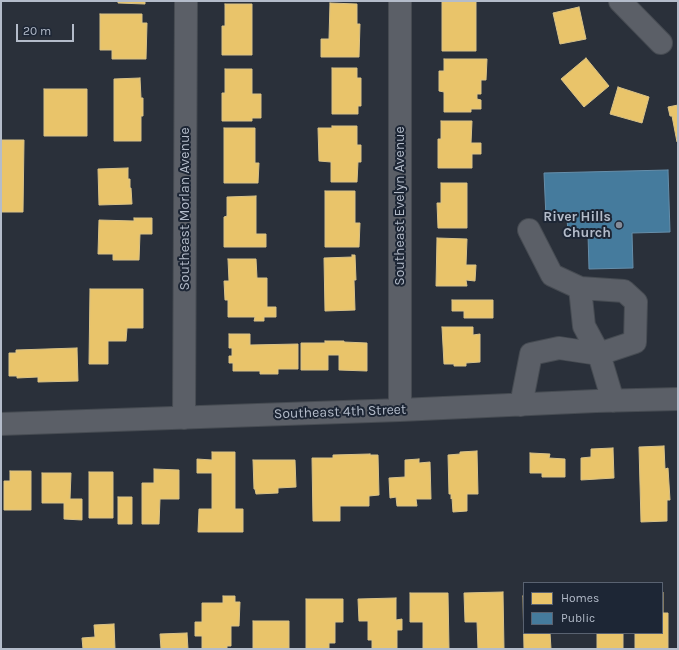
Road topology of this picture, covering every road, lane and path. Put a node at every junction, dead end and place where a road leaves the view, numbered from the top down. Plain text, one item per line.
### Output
1 (186, 1) edge
2 (400, 1) edge
3 (620, 1) edge
4 (661, 44) dead end
5 (529, 230) dead end
6 (580, 288) junction
7 (599, 354) junction
8 (678, 399) edge
9 (613, 401) junction
10 (521, 405) junction
11 (400, 410) junction
12 (184, 418) junction
13 (1, 424) edge

1 - 12 street, Southeast Morlan Avenue
2 - 11 street, Southeast Evelyn Avenue
3 - 4 street
5 - 6 street
6 - 7 street
6 - 7 street
7 - 9 street
7 - 10 street
8 - 9 street, Southeast 4th Street
9 - 10 street, Southeast 4th Street
10 - 11 street, Southeast 4th Street
11 - 12 street, Southeast 4th Street
12 - 13 street, Southeast 4th Street

